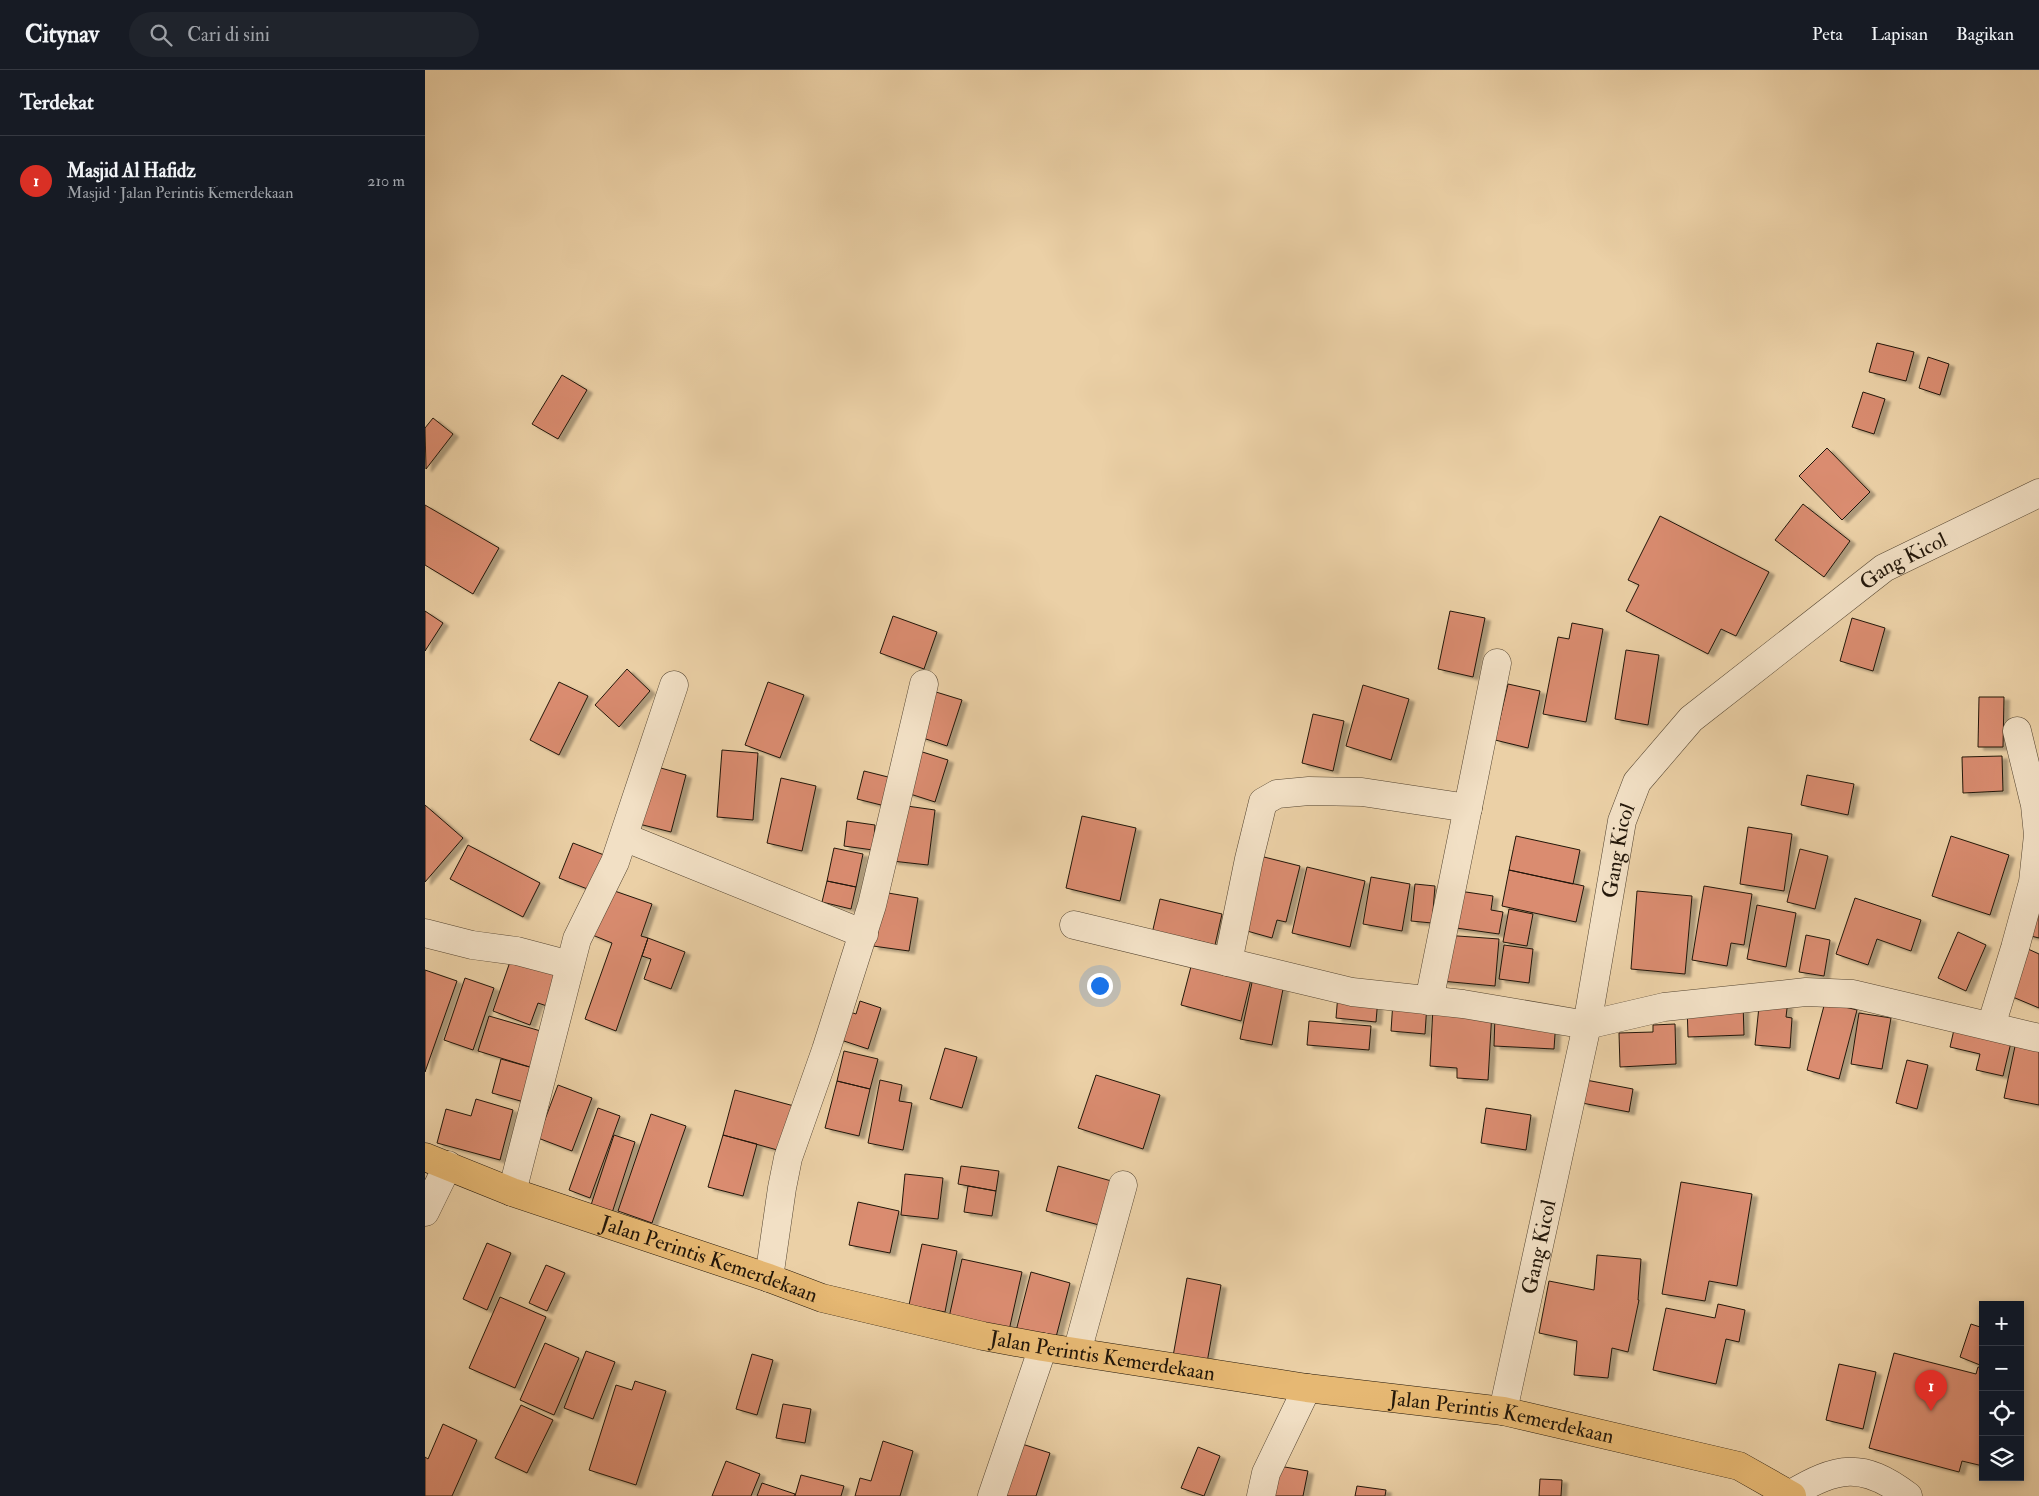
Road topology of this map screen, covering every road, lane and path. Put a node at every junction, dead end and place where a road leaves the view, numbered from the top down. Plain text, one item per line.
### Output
1 (2039, 493) edge
2 (1497, 663) dead end
3 (924, 684) dead end
4 (674, 685) dead end
5 (2017, 731) dead end
6 (1468, 808) junction
7 (623, 837) junction
8 (1074, 925) dead end
9 (425, 933) edge
10 (864, 934) junction
11 (1227, 962) junction
12 (570, 965) junction
13 (1429, 1001) junction
14 (1587, 1024) junction
15 (1991, 1026) junction
16 (2039, 1038) edge
17 (436, 1161) edge
18 (1123, 1186) dead end
19 (512, 1192) junction
20 (425, 1212) edge
21 (769, 1278) junction
22 (1043, 1347) junction
23 (1077, 1352) junction
24 (1307, 1388) junction
25 (1503, 1411) junction
26 (1792, 1495) edge
27 (992, 1496) edge
28 (1261, 1496) edge
29 (1908, 1496) edge

1 - 14 street, Gang Kicol
2 - 6 street
3 - 10 street
4 - 7 street
5 - 15 street
6 - 11 street
6 - 13 street
7 - 10 street
7 - 12 street
8 - 11 street
9 - 12 street
10 - 21 street
11 - 13 street
12 - 19 street
13 - 14 street
14 - 15 street
14 - 25 street, Gang Kicol
15 - 16 street
17 - 19 main road, Jalan Perintis Kemerdekaan
17 - 20 street
18 - 23 street
19 - 21 main road, Jalan Perintis Kemerdekaan
21 - 22 main road, Jalan Perintis Kemerdekaan
22 - 23 main road, Jalan Perintis Kemerdekaan
22 - 27 street
23 - 24 main road, Jalan Perintis Kemerdekaan
24 - 25 main road, Jalan Perintis Kemerdekaan
24 - 28 street
25 - 26 main road, Jalan Perintis Kemerdekaan
26 - 29 street

